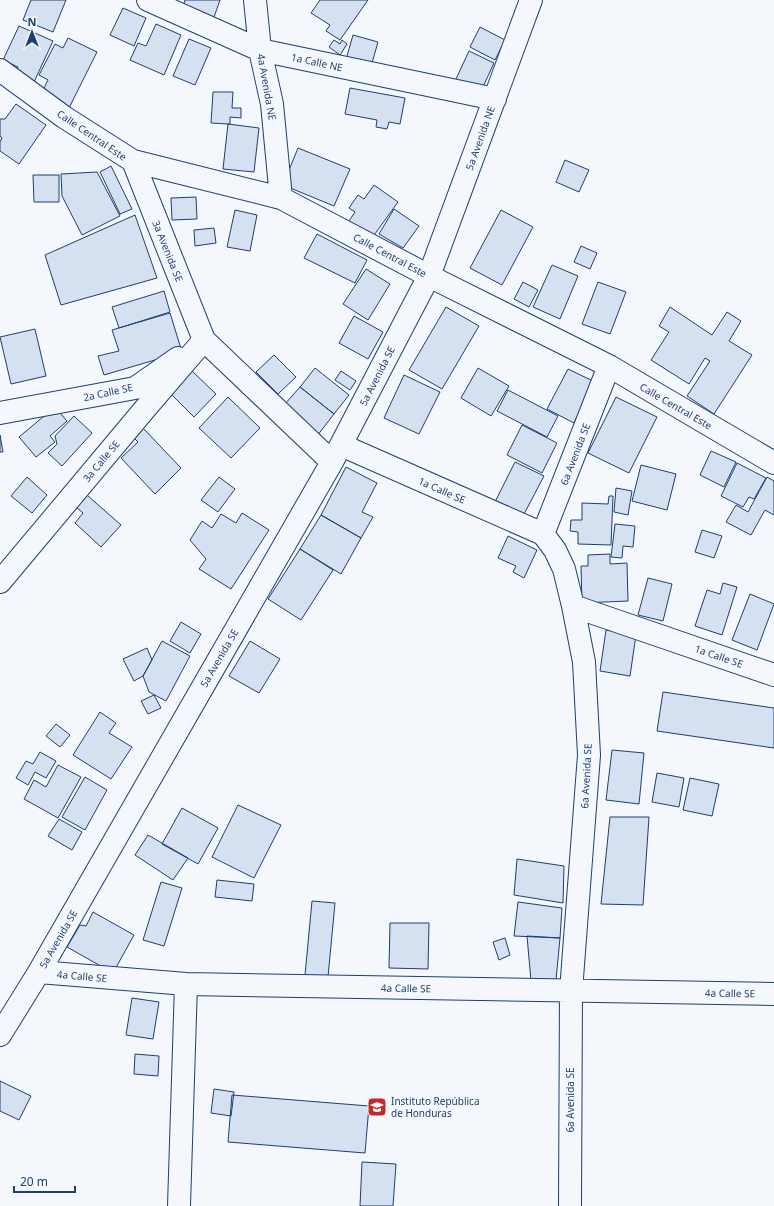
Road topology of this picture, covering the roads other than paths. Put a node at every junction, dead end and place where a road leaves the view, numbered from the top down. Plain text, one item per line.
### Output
1 (148, 0) edge
2 (255, 0) edge
3 (531, 0) edge
4 (260, 50) junction
5 (0, 70) edge
6 (495, 99) junction
7 (133, 162) junction
8 (281, 198) junction
9 (428, 276) junction
10 (204, 340) junction
11 (609, 366) junction
12 (0, 414) edge
13 (337, 453) junction
14 (774, 463) edge
15 (543, 534) junction
16 (0, 582) edge
17 (573, 606) junction
18 (774, 675) edge
19 (39, 972) junction
20 (186, 984) junction
21 (571, 991) junction
22 (774, 994) edge
23 (0, 1036) edge
24 (178, 1206) edge
25 (570, 1206) edge

1 - 4 street, 1a Calle NE
2 - 4 street, 4a Avenida NE
3 - 6 street, 5a Avenida NE
4 - 6 street, 1a Calle NE
4 - 8 street, 4a Avenida NE
5 - 7 street, Calle Central Este
6 - 9 street, 5a Avenida NE
7 - 8 street, Calle Central Este
7 - 10 street, 3a Avenida SE
8 - 9 street, Calle Central Este
9 - 11 street, Calle Central Este
9 - 13 street, 5a Avenida SE
10 - 12 street, 2a Calle SE
10 - 13 street, 1a Calle SE
10 - 16 street, 3a Calle SE
11 - 14 street, Calle Central Este
11 - 15 street, 6a Avenida SE
13 - 15 street, 1a Calle SE
13 - 19 street, 5a Avenida SE
15 - 17 street, 6a Avenida SE
17 - 18 street, 1a Calle SE
17 - 21 street, 6a Avenida SE
19 - 20 street, 4a Calle SE
19 - 23 street, 5a Avenida SE
20 - 21 street, 4a Calle SE
20 - 24 street
21 - 22 street, 4a Calle SE
21 - 25 street, 6a Avenida SE

